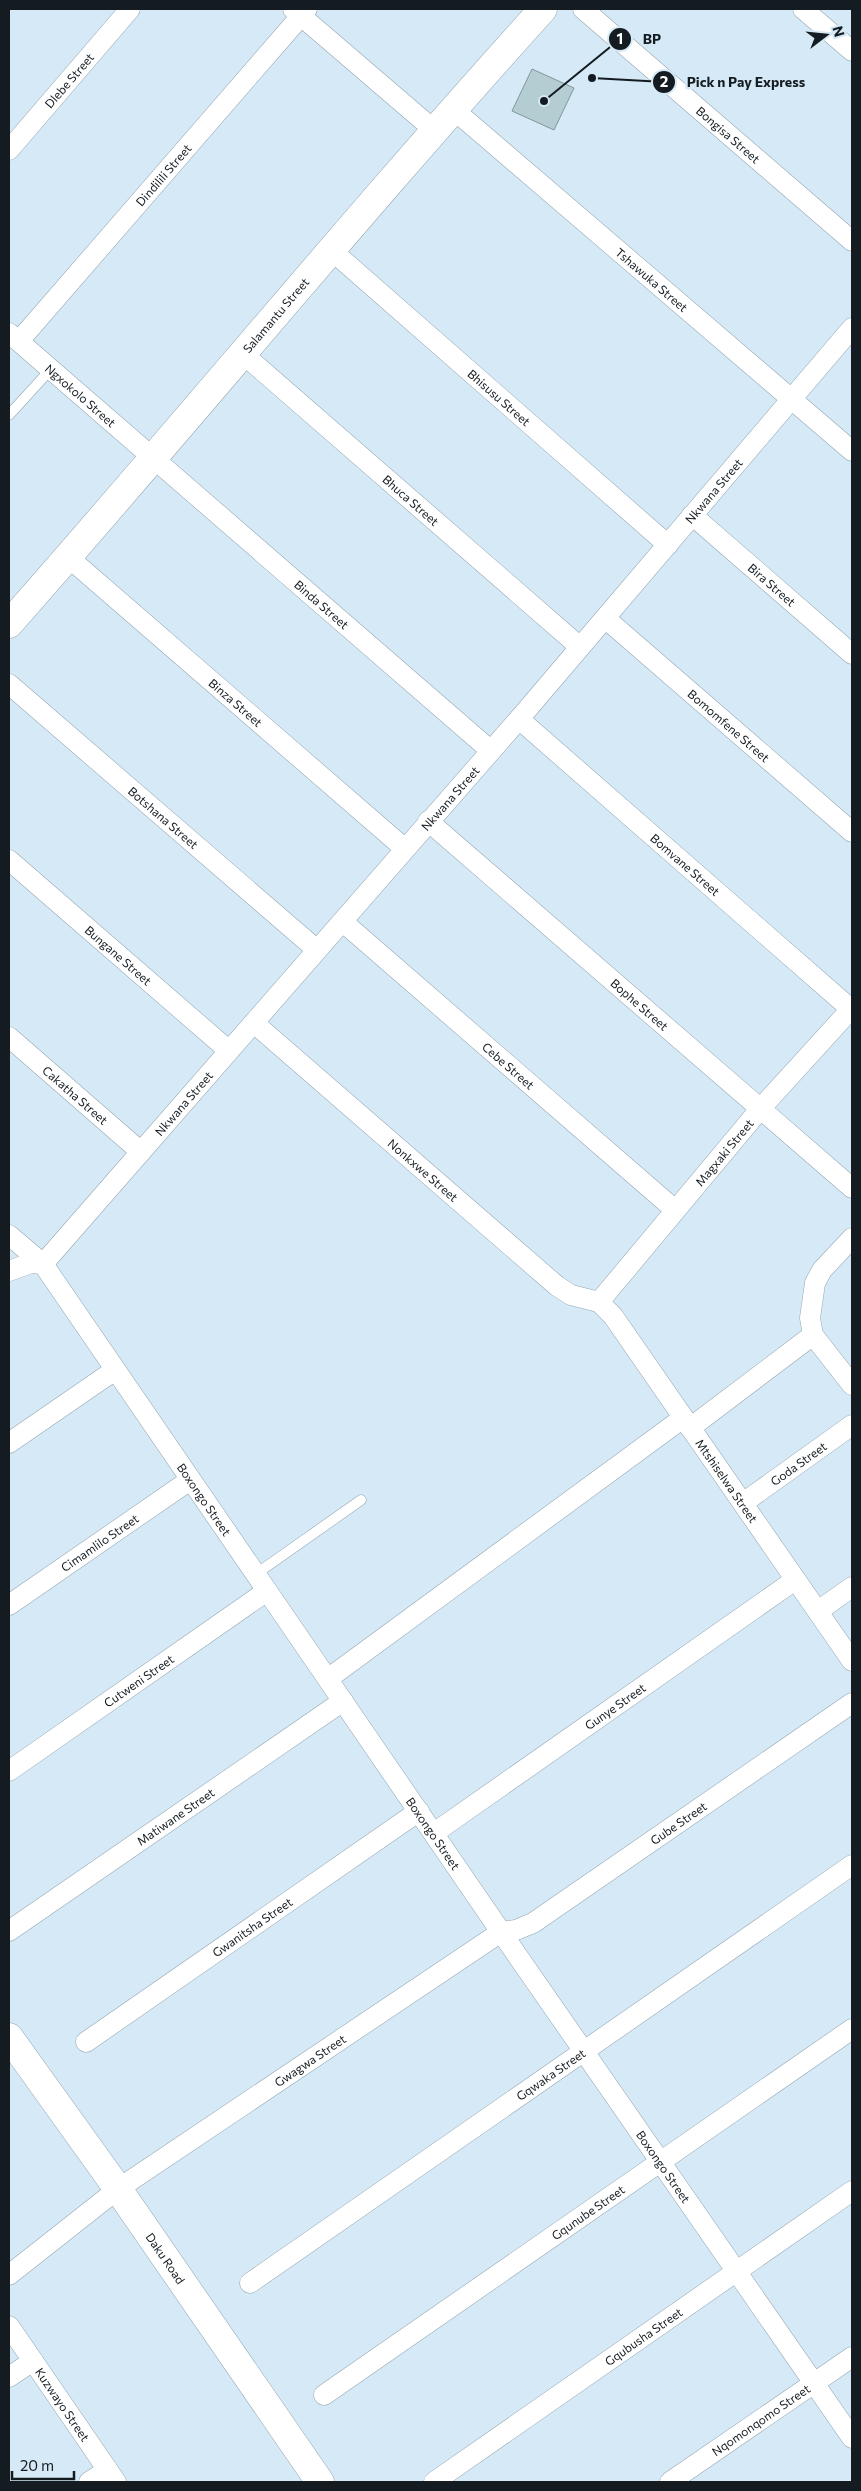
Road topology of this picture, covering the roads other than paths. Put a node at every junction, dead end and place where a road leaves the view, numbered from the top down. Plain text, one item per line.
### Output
1 (130, 9) edge
2 (543, 9) edge
3 (583, 9) edge
4 (803, 9) edge
5 (300, 11) edge
6 (852, 51) edge
7 (453, 109) junction
8 (434, 130) junction
9 (9, 150) edge
10 (852, 241) edge
11 (330, 249) junction
12 (852, 328) edge
13 (14, 337) edge
14 (242, 353) junction
15 (51, 369) junction
16 (793, 400) junction
17 (9, 415) edge
18 (852, 451) edge
19 (155, 457) junction
20 (692, 515) junction
21 (668, 545) junction
22 (68, 556) junction
23 (605, 618) junction
24 (9, 624) edge
25 (580, 647) junction
26 (852, 654) edge
27 (9, 684) edge
28 (518, 719) junction
29 (490, 750) junction
30 (428, 821) junction
31 (852, 832) edge
32 (404, 848) junction
33 (9, 860) edge
34 (342, 922) junction
35 (317, 950) junction
36 (852, 1009) edge
37 (254, 1023) junction
38 (9, 1037) edge
39 (228, 1050) junction
40 (761, 1108) junction
41 (141, 1152) junction
42 (852, 1188) edge
43 (674, 1210) junction
44 (9, 1235) edge
45 (852, 1238) edge
46 (43, 1264) junction
47 (9, 1271) edge
48 (599, 1302) junction
49 (813, 1335) junction
50 (115, 1370) junction
51 (852, 1385) edge
52 (687, 1423) junction
53 (852, 1425) edge
54 (9, 1443) edge
55 (190, 1480) junction
56 (361, 1500) dead end
57 (743, 1503) junction
58 (256, 1574) junction
59 (796, 1580) junction
60 (852, 1587) edge
61 (267, 1590) junction
62 (9, 1605) edge
63 (818, 1611) junction
64 (852, 1661) edge
65 (328, 1678) junction
66 (343, 1701) junction
67 (852, 1703) edge
68 (9, 1771) edge
69 (419, 1811) junction
70 (434, 1833) junction
71 (852, 1865) edge
72 (9, 1931) edge
73 (501, 1932) junction
74 (852, 2028) edge
75 (9, 2037) edge
76 (86, 2042) dead end
77 (584, 2051) junction
78 (662, 2161) junction
79 (118, 2190) junction
80 (852, 2191) edge
81 (737, 2271) junction
82 (9, 2275) edge
83 (250, 2282) dead end
84 (9, 2326) edge
85 (852, 2357) edge
86 (33, 2361) junction
87 (9, 2377) edge
88 (813, 2384) junction
89 (324, 2395) dead end
90 (852, 2438) edge
91 (112, 2476) edge
92 (89, 2482) edge
93 (320, 2482) edge
94 (434, 2482) edge
95 (670, 2482) edge

1 - 9 street, Dlebe Street
2 - 7 street, Salamantu Street
3 - 10 street, Bongisa Street
4 - 6 street
5 - 8 street
5 - 13 street, Dindilili Street
7 - 8 street, Salamantu Street
7 - 16 street, Tshawuka Street
8 - 11 street, Salamantu Street
11 - 14 street, Salamantu Street
11 - 21 street, Bhisusu Street
12 - 16 street, Nkwana Street
13 - 15 street, Ngxokolo Street
14 - 19 street, Salamantu Street
14 - 25 street, Bhuca Street
15 - 17 lane
15 - 19 street, Ngxokolo Street
16 - 18 street, Tshawuka Street
16 - 20 street, Nkwana Street
19 - 22 street, Salamantu Street
19 - 29 street, Binda Street
20 - 21 street, Nkwana Street
20 - 26 street, Bira Street
21 - 23 street, Nkwana Street
22 - 24 street, Salamantu Street
22 - 32 street, Binza Street
23 - 25 street, Nkwana Street
23 - 31 street, Bomomfene Street
25 - 28 street, Nkwana Street
27 - 35 street, Botshana Street
28 - 29 street, Nkwana Street
28 - 36 street, Bomvane Street
29 - 30 street, Nkwana Street
30 - 32 street, Nkwana Street
30 - 40 street, Bophe Street
32 - 34 street, Nkwana Street
33 - 39 street, Bungane Street
34 - 35 street, Nkwana Street
34 - 43 street, Cebe Street
35 - 37 street, Nkwana Street
36 - 40 street, Magxaki Street
37 - 39 street, Nkwana Street
37 - 48 street, Nonkxwe Street
38 - 41 street, Cakatha Street
39 - 41 street, Nkwana Street
40 - 42 street, Bophe Street
40 - 43 street, Magxaki Street
41 - 46 street, Nkwana Street
43 - 48 street, Magxaki Street
44 - 46 street, Boxongo Street
45 - 49 street
46 - 47 street
46 - 50 street, Boxongo Street
48 - 52 street, Mtshiselwa Street
49 - 51 street
49 - 52 street
50 - 54 street
50 - 55 street, Boxongo Street
52 - 57 street, Mtshiselwa Street
52 - 65 street
53 - 57 street, Goda Street
55 - 58 street, Boxongo Street
55 - 62 street, Cimamlilo Street
56 - 58 lane
57 - 59 street, Mtshiselwa Street
58 - 61 street, Boxongo Street
59 - 63 street, Mtshiselwa Street
59 - 70 street, Gunye Street
60 - 63 street
61 - 65 street, Boxongo Street
61 - 68 street, Cutweni Street
63 - 64 street, Mtshiselwa Street
65 - 66 street, Boxongo Street
66 - 69 street, Boxongo Street
66 - 72 street, Matiwane Street
67 - 73 street, Gube Street
69 - 70 street, Boxongo Street
69 - 76 street, Gwanitsha Street
70 - 73 street, Boxongo Street
71 - 77 street, Gqwaka Street
73 - 77 street, Boxongo Street
73 - 79 street, Gwagwa Street
74 - 78 street, Gqunube Street
75 - 79 street, Daku Road
77 - 78 street, Boxongo Street
77 - 83 street, Gqwaka Street
78 - 81 street, Boxongo Street
78 - 89 street, Gqunube Street
79 - 82 street, Gwagwa Street
79 - 93 street, Daku Road
80 - 81 street, Gqubusha Street
81 - 88 street, Boxongo Street
81 - 94 street, Gqubusha Street
84 - 86 street, Kuzwayo Street
85 - 88 street, Nqomonqomo Street
86 - 87 street
86 - 91 street, Kuzwayo Street
88 - 90 street, Boxongo Street
88 - 95 street, Nqomonqomo Street
91 - 92 street

